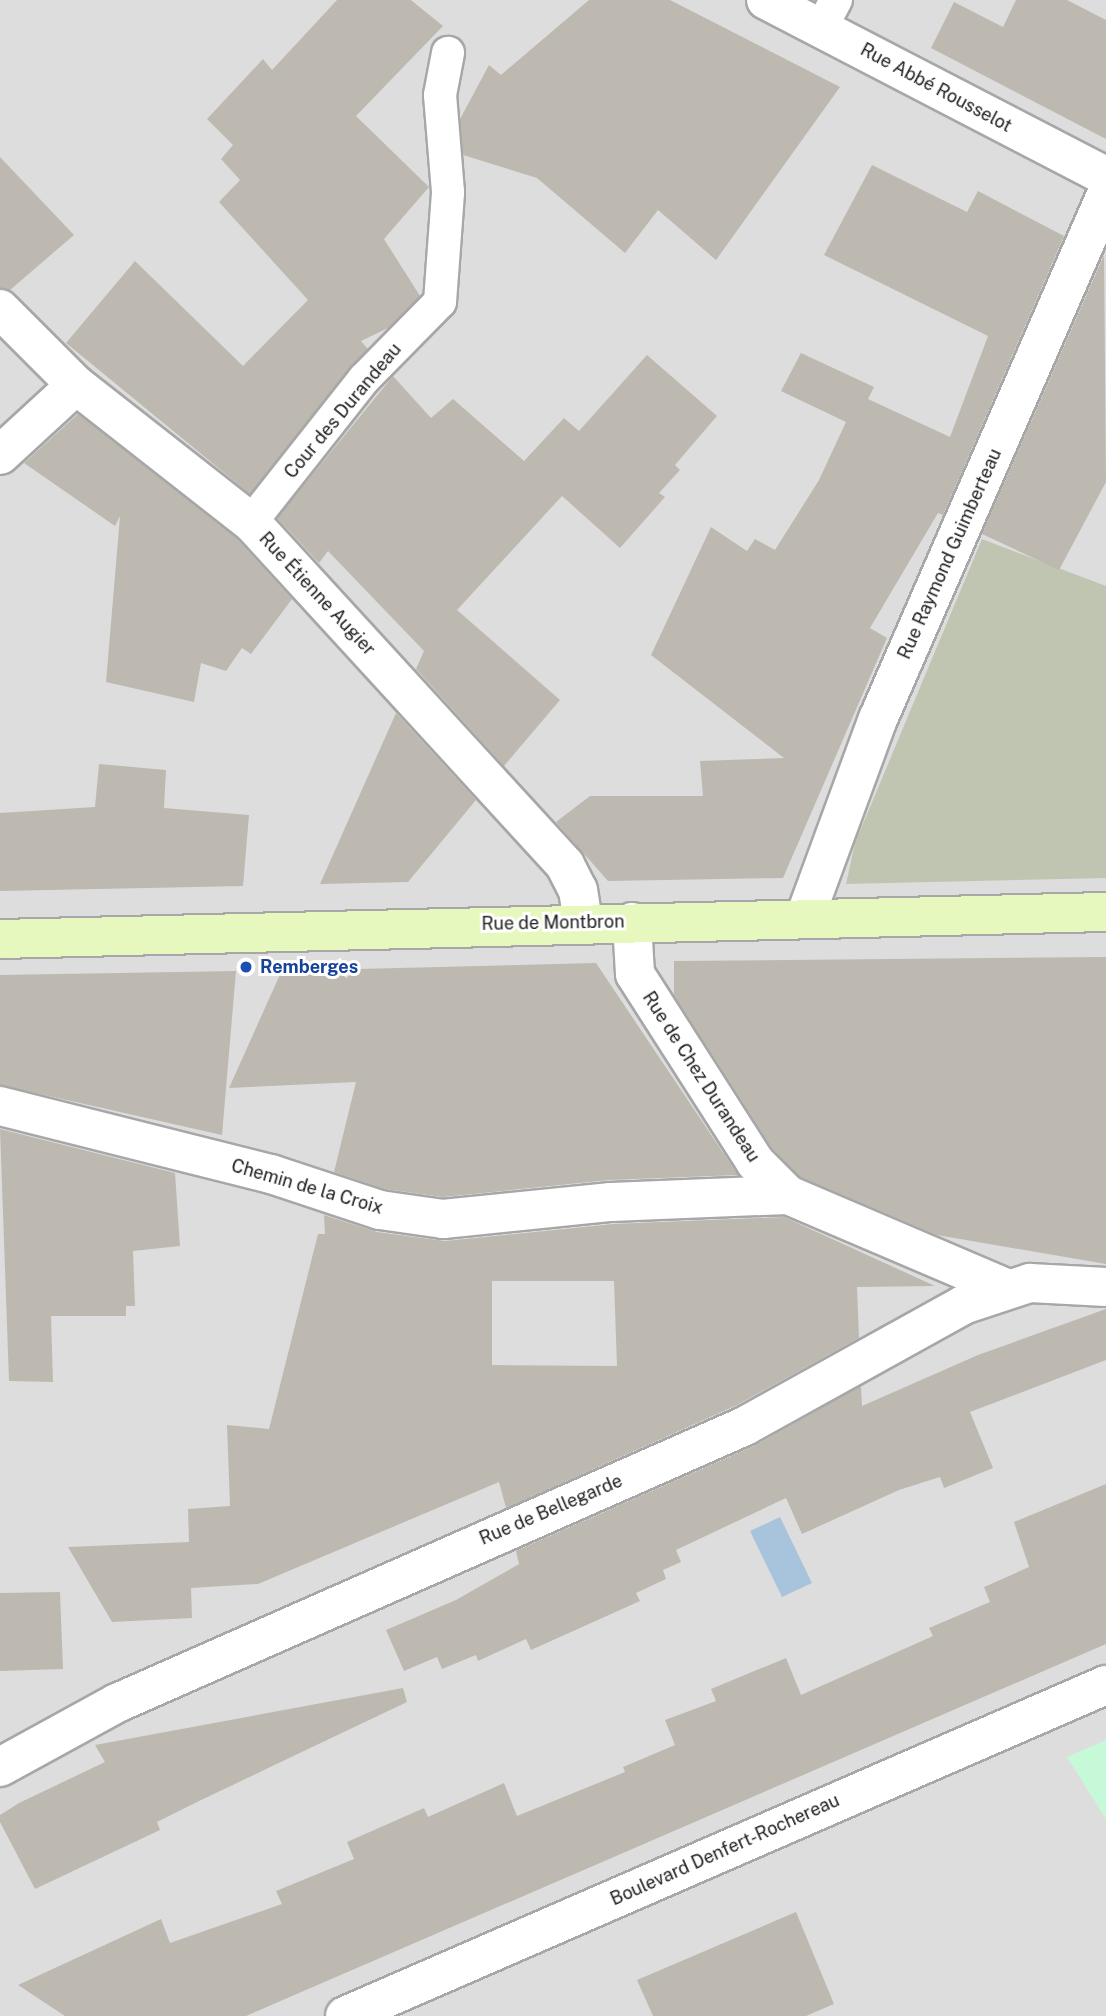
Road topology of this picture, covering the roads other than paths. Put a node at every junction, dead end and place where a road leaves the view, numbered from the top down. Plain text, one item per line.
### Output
1 (766, 0) edge
2 (829, 14) edge
3 (448, 53) dead end
4 (1106, 176) edge
5 (1106, 195) edge
6 (0, 309) edge
7 (76, 385) junction
8 (0, 455) edge
9 (251, 522) junction
10 (1106, 912) edge
11 (805, 917) junction
12 (583, 921) junction
13 (632, 922) junction
14 (0, 939) edge
15 (0, 1106) edge
16 (788, 1195) junction
17 (1106, 1287) edge
18 (1006, 1289) junction
19 (1106, 1685) edge
20 (0, 1767) edge
21 (345, 2016) edge

1 - 2 street, Rue Abbé Rousselot
2 - 4 street, Rue Abbé Rousselot
3 - 9 lane, Cour des Durandeau
5 - 11 street, Rue Raymond Guimberteau
6 - 7 street, Rue Étienne Augier
7 - 8 street
7 - 9 street, Rue Étienne Augier
9 - 12 street, Rue Étienne Augier
10 - 11 main road, Rue de Montbron
11 - 13 main road, Rue de Montbron
12 - 13 main road, Rue de Montbron
12 - 14 main road, Rue de Montbron
13 - 16 street, Rue de Chez Durandeau
15 - 16 street, Chemin de la Croix
16 - 18 street, Rue de Chez Durandeau
17 - 18 street, Rue de Bellegarde
18 - 20 street, Rue de Bellegarde
19 - 21 street, Boulevard Denfert-Rochereau

